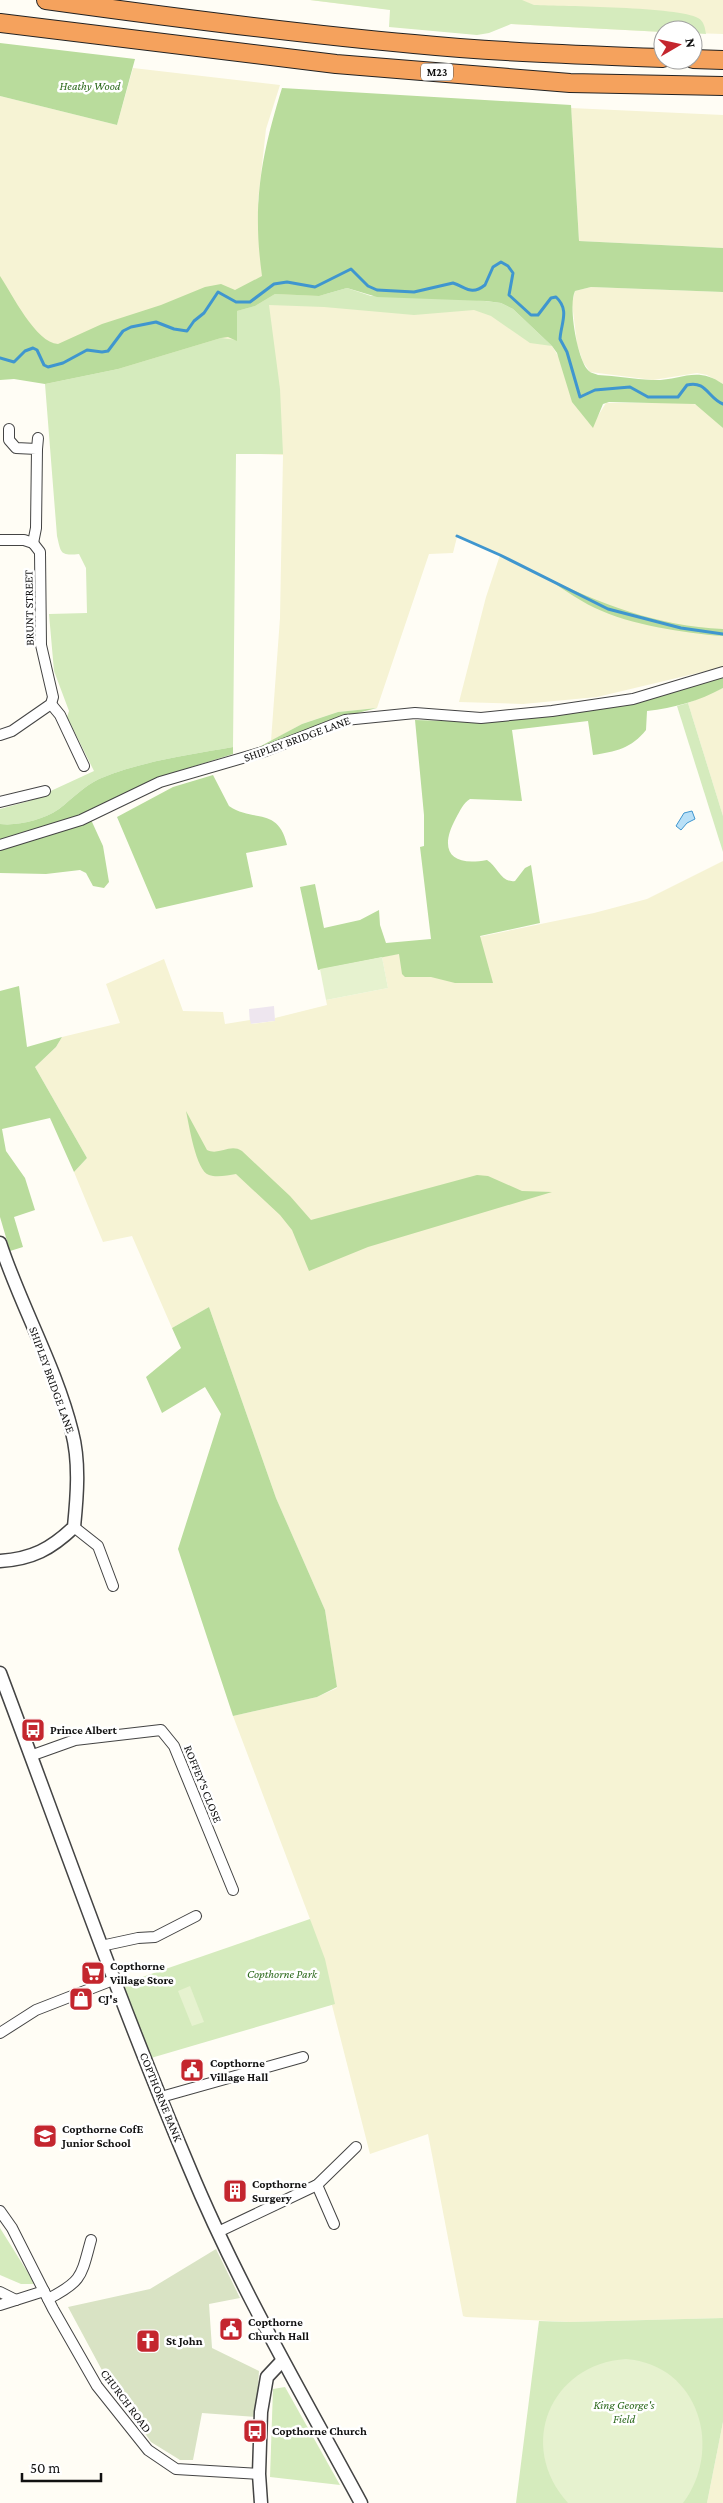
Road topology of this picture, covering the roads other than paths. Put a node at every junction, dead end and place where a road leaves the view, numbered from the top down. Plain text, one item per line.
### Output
1 (46, 0) edge
2 (0, 22) edge
3 (653, 58) edge
4 (703, 60) edge
5 (723, 60) edge
6 (723, 86) edge
7 (9, 428) dead end
8 (38, 438) dead end
9 (38, 449) junction
10 (0, 540) edge
11 (34, 543) junction
12 (723, 672) edge
13 (51, 704) junction
14 (0, 735) edge
15 (84, 766) dead end
16 (45, 792) dead end
17 (0, 802) edge
18 (0, 845) edge
19 (0, 1243) edge
20 (74, 1527) junction
21 (0, 1561) edge
22 (113, 1586) dead end
23 (1, 1678) edge
24 (32, 1755) junction
25 (233, 1890) dead end
26 (189, 1916) dead end
27 (101, 1946) junction
28 (113, 1980) junction
29 (0, 2033) edge
30 (304, 2057) dead end
31 (161, 2097) junction
32 (356, 2147) dead end
33 (317, 2184) junction
34 (0, 2211) edge
35 (334, 2224) dead end
36 (218, 2232) junction
37 (91, 2240) dead end
38 (0, 2292) edge
39 (46, 2295) junction
40 (16, 2300) junction
41 (0, 2305) edge
42 (282, 2361) junction
43 (259, 2474) junction
44 (261, 2503) edge
45 (361, 2503) edge

1 - 3 highway, M23
2 - 6 highway, M23
4 - 5 highway
7 - 9 street
8 - 9 street, BRUNT STREET
9 - 11 street, BRUNT STREET
10 - 11 street
11 - 13 street, BRUNT STREET
12 - 18 street, SHIPLEY BRIDGE LANE
13 - 14 street
13 - 15 street, BRUNT STREET
16 - 17 street
19 - 20 street, SHIPLEY BRIDGE LANE
20 - 21 street
20 - 22 street
23 - 24 street, COPTHORNE BANK
24 - 25 street, ROFFEY'S CLOSE
24 - 27 street, COPTHORNE BANK
26 - 27 street
27 - 28 street, COPTHORNE BANK
28 - 29 street
28 - 31 street, COPTHORNE BANK
30 - 31 street
31 - 36 street, COPTHORNE BANK
32 - 33 street
33 - 35 street
33 - 36 street
34 - 39 street, CHURCH ROAD
36 - 42 street, COPTHORNE BANK
37 - 39 street
38 - 40 street
39 - 40 street
39 - 43 street, CHURCH ROAD
40 - 41 street
42 - 43 street
42 - 45 street, COPTHORNE BANK
43 - 44 street

